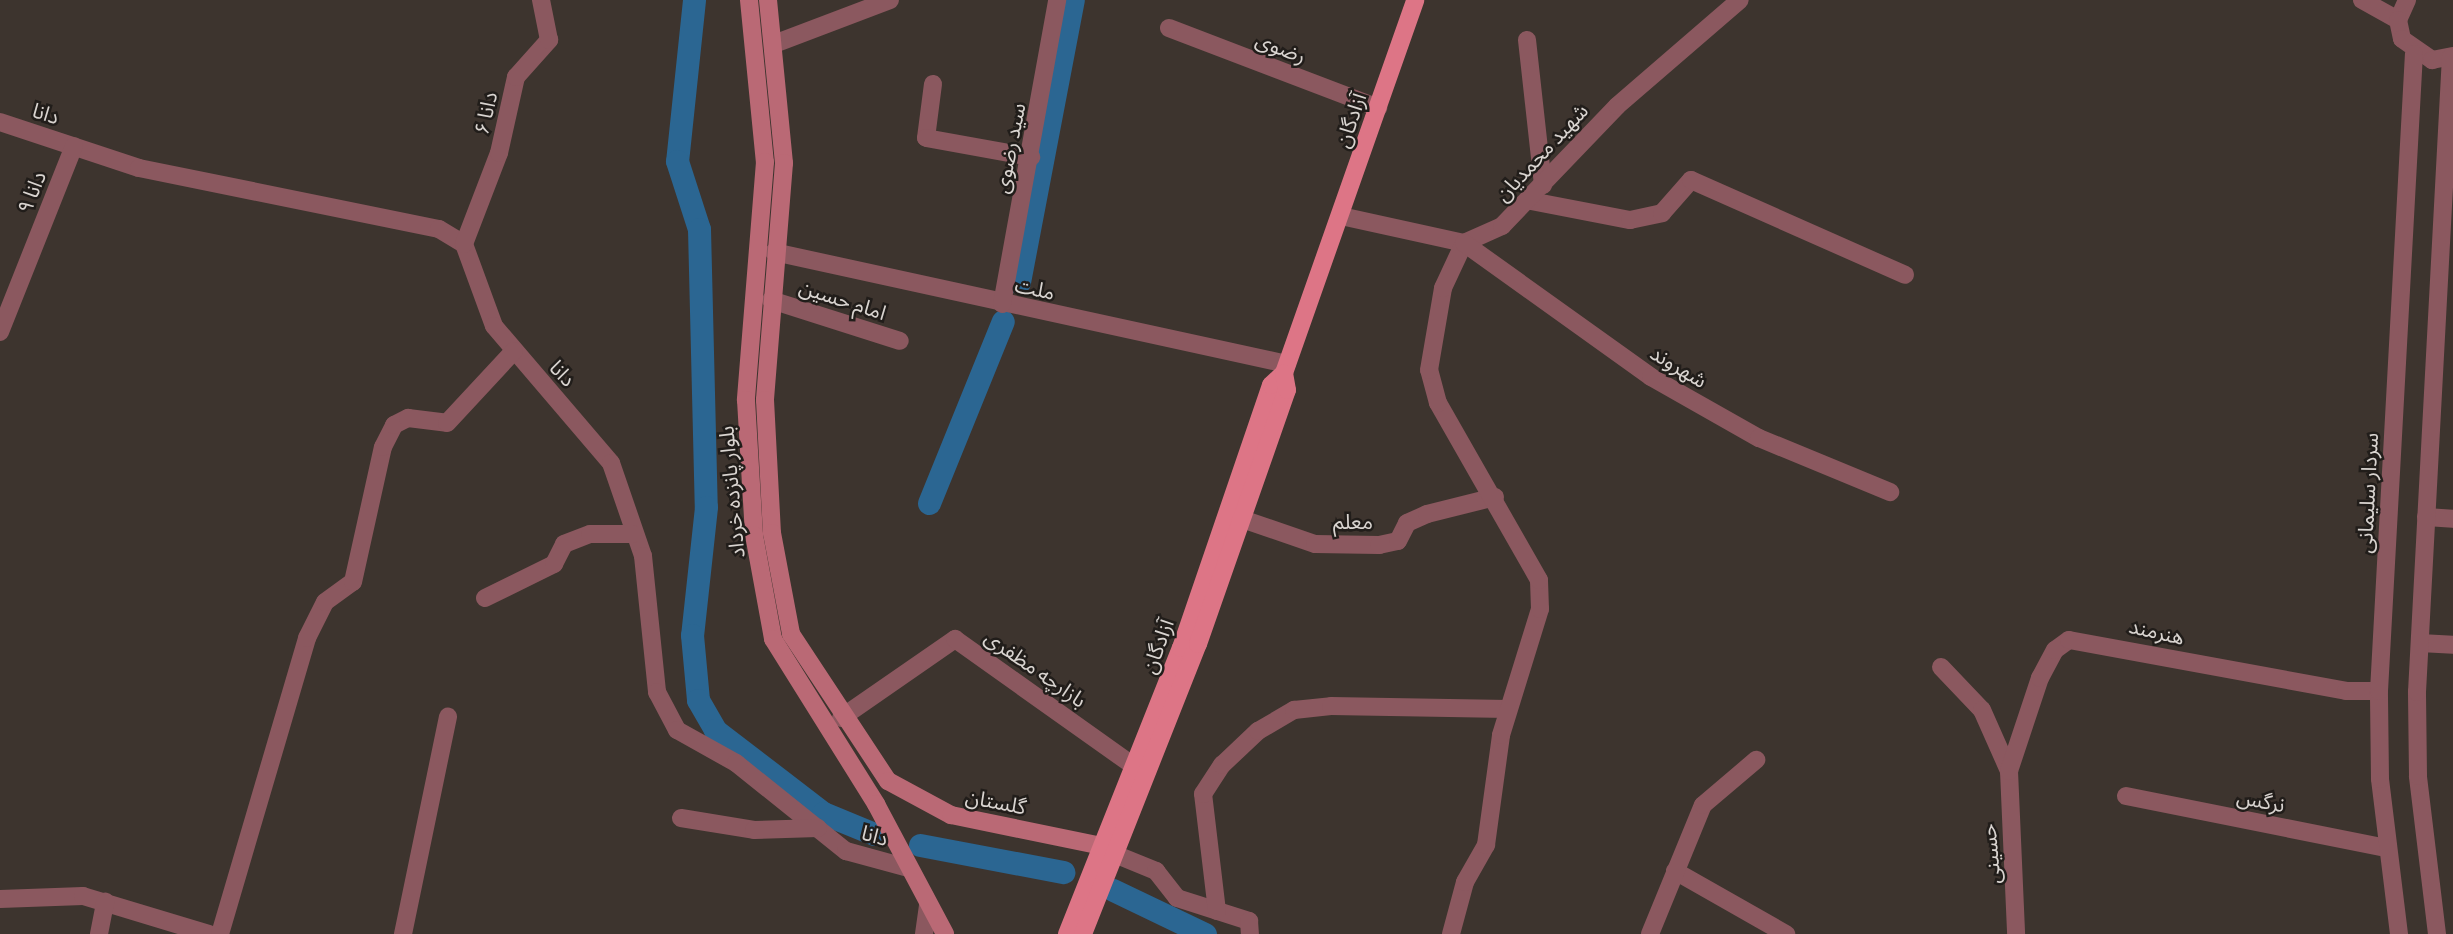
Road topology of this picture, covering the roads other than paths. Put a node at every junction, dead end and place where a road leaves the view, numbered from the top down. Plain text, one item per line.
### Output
1 (541, 0) edge
2 (749, 0) edge
3 (768, 0) edge
4 (890, 0) edge
5 (1057, 0) edge
6 (1415, 0) edge
7 (1740, 0) edge
8 (2362, 0) edge
9 (2407, 0) edge
10 (2398, 20) junction
11 (1169, 29) dead end
12 (1527, 40) dead end
13 (774, 44) junction
14 (2414, 54) junction
15 (2452, 57) edge
16 (933, 84) dead end
17 (1378, 108) junction
18 (0, 122) edge
19 (74, 146) junction
20 (1031, 157) junction
21 (1543, 186) junction
22 (1531, 201) junction
23 (1341, 216) junction
24 (1464, 243) junction
25 (464, 244) junction
26 (765, 253) junction
27 (1905, 275) dead end
28 (771, 300) junction
29 (1002, 304) junction
30 (0, 332) edge
31 (900, 341) dead end
32 (514, 351) junction
33 (1285, 369) junction
34 (1890, 492) dead end
35 (1494, 498) junction
36 (2426, 517) junction
37 (1242, 519) junction
38 (2453, 519) edge
39 (633, 534) junction
40 (485, 598) dead end
41 (2420, 643) junction
42 (2453, 645) edge
43 (1941, 667) dead end
44 (2379, 691) junction
45 (1508, 709) junction
46 (448, 717) dead end
47 (841, 718) junction
48 (1756, 760) dead end
49 (1135, 766) junction
50 (2009, 771) junction
51 (888, 781) joint
52 (2126, 796) dead end
53 (681, 818) dead end
54 (818, 828) junction
55 (2387, 848) junction
56 (1107, 849) junction
57 (908, 868) junction
58 (1675, 871) junction
59 (0, 899) edge
60 (105, 902) junction
61 (928, 904) junction
62 (1217, 911) junction
63 (99, 934) edge
64 (209, 934) edge
65 (220, 934) edge
66 (403, 934) edge
67 (924, 934) edge
68 (944, 934) edge
69 (1067, 934) edge
70 (1083, 934) edge
71 (1250, 934) edge
72 (1451, 934) edge
73 (1650, 934) edge
74 (1786, 934) edge
75 (2016, 934) edge
76 (2399, 934) edge
77 (2437, 934) edge

1 - 25 street, دانا ۶
2 - 26 main road, بلوار پانزده خرداد
3 - 13 main road, بلوار پانزده خرداد
4 - 13 street
5 - 20 street, سید رضوی
6 - 17 main road, آزادگان
7 - 21 street, شهید محمدیان
8 - 10 street
9 - 10 street
10 - 14 street
11 - 17 street, رضوی
12 - 21 street
13 - 26 main road, بلوار پانزده خرداد
14 - 15 street
14 - 44 street, سردار سلیمانی
15 - 36 street
16 - 20 street
17 - 23 main road, آزادگان
18 - 19 street, دانا
19 - 25 street, دانا
19 - 30 street, دانا ۹
20 - 29 street, سید رضوی
21 - 22 street, شهید محمدیان
22 - 24 street, شهید محمدیان
22 - 27 street
23 - 24 street
23 - 33 main road, آزادگان
24 - 34 street, شهروند
24 - 35 street
25 - 32 street, دانا
26 - 28 main road, بلوار پانزده خرداد
26 - 29 street, ملت
26 - 57 main road, بلوار پانزده خرداد
28 - 31 street, امام حسین
28 - 47 main road, بلوار پانزده خرداد
29 - 33 street, ملت
32 - 39 street, دانا
32 - 65 street
33 - 37 main road, آزادگان
33 - 49 main road, آزادگان
35 - 37 street, معلم
35 - 45 street
36 - 38 street
36 - 41 street
37 - 56 main road, آزادگان
39 - 40 street
39 - 54 street, دانا
41 - 42 street
41 - 77 street
43 - 50 street
44 - 50 street, هنرمند
44 - 55 street, سردار سلیمانی
45 - 62 street
45 - 72 street
46 - 66 street
47 - 49 street, بازارچه مظفری
47 - 51 main road, بلوار پانزده خرداد
48 - 58 street
49 - 56 main road, آزادگان
50 - 75 street, حسینی
51 - 56 main road, گلستان
52 - 55 street, نرگس
53 - 54 street
54 - 57 street, دانا
55 - 76 street, سردار سلیمانی
56 - 62 street
56 - 69 main road, آزادگان
56 - 70 main road, آزادگان
57 - 61 main road, بلوار پانزده خرداد
58 - 73 street
58 - 74 street
59 - 60 street
60 - 63 street
60 - 64 street
61 - 67 street
61 - 68 main road, بلوار پانزده خرداد
62 - 71 street

